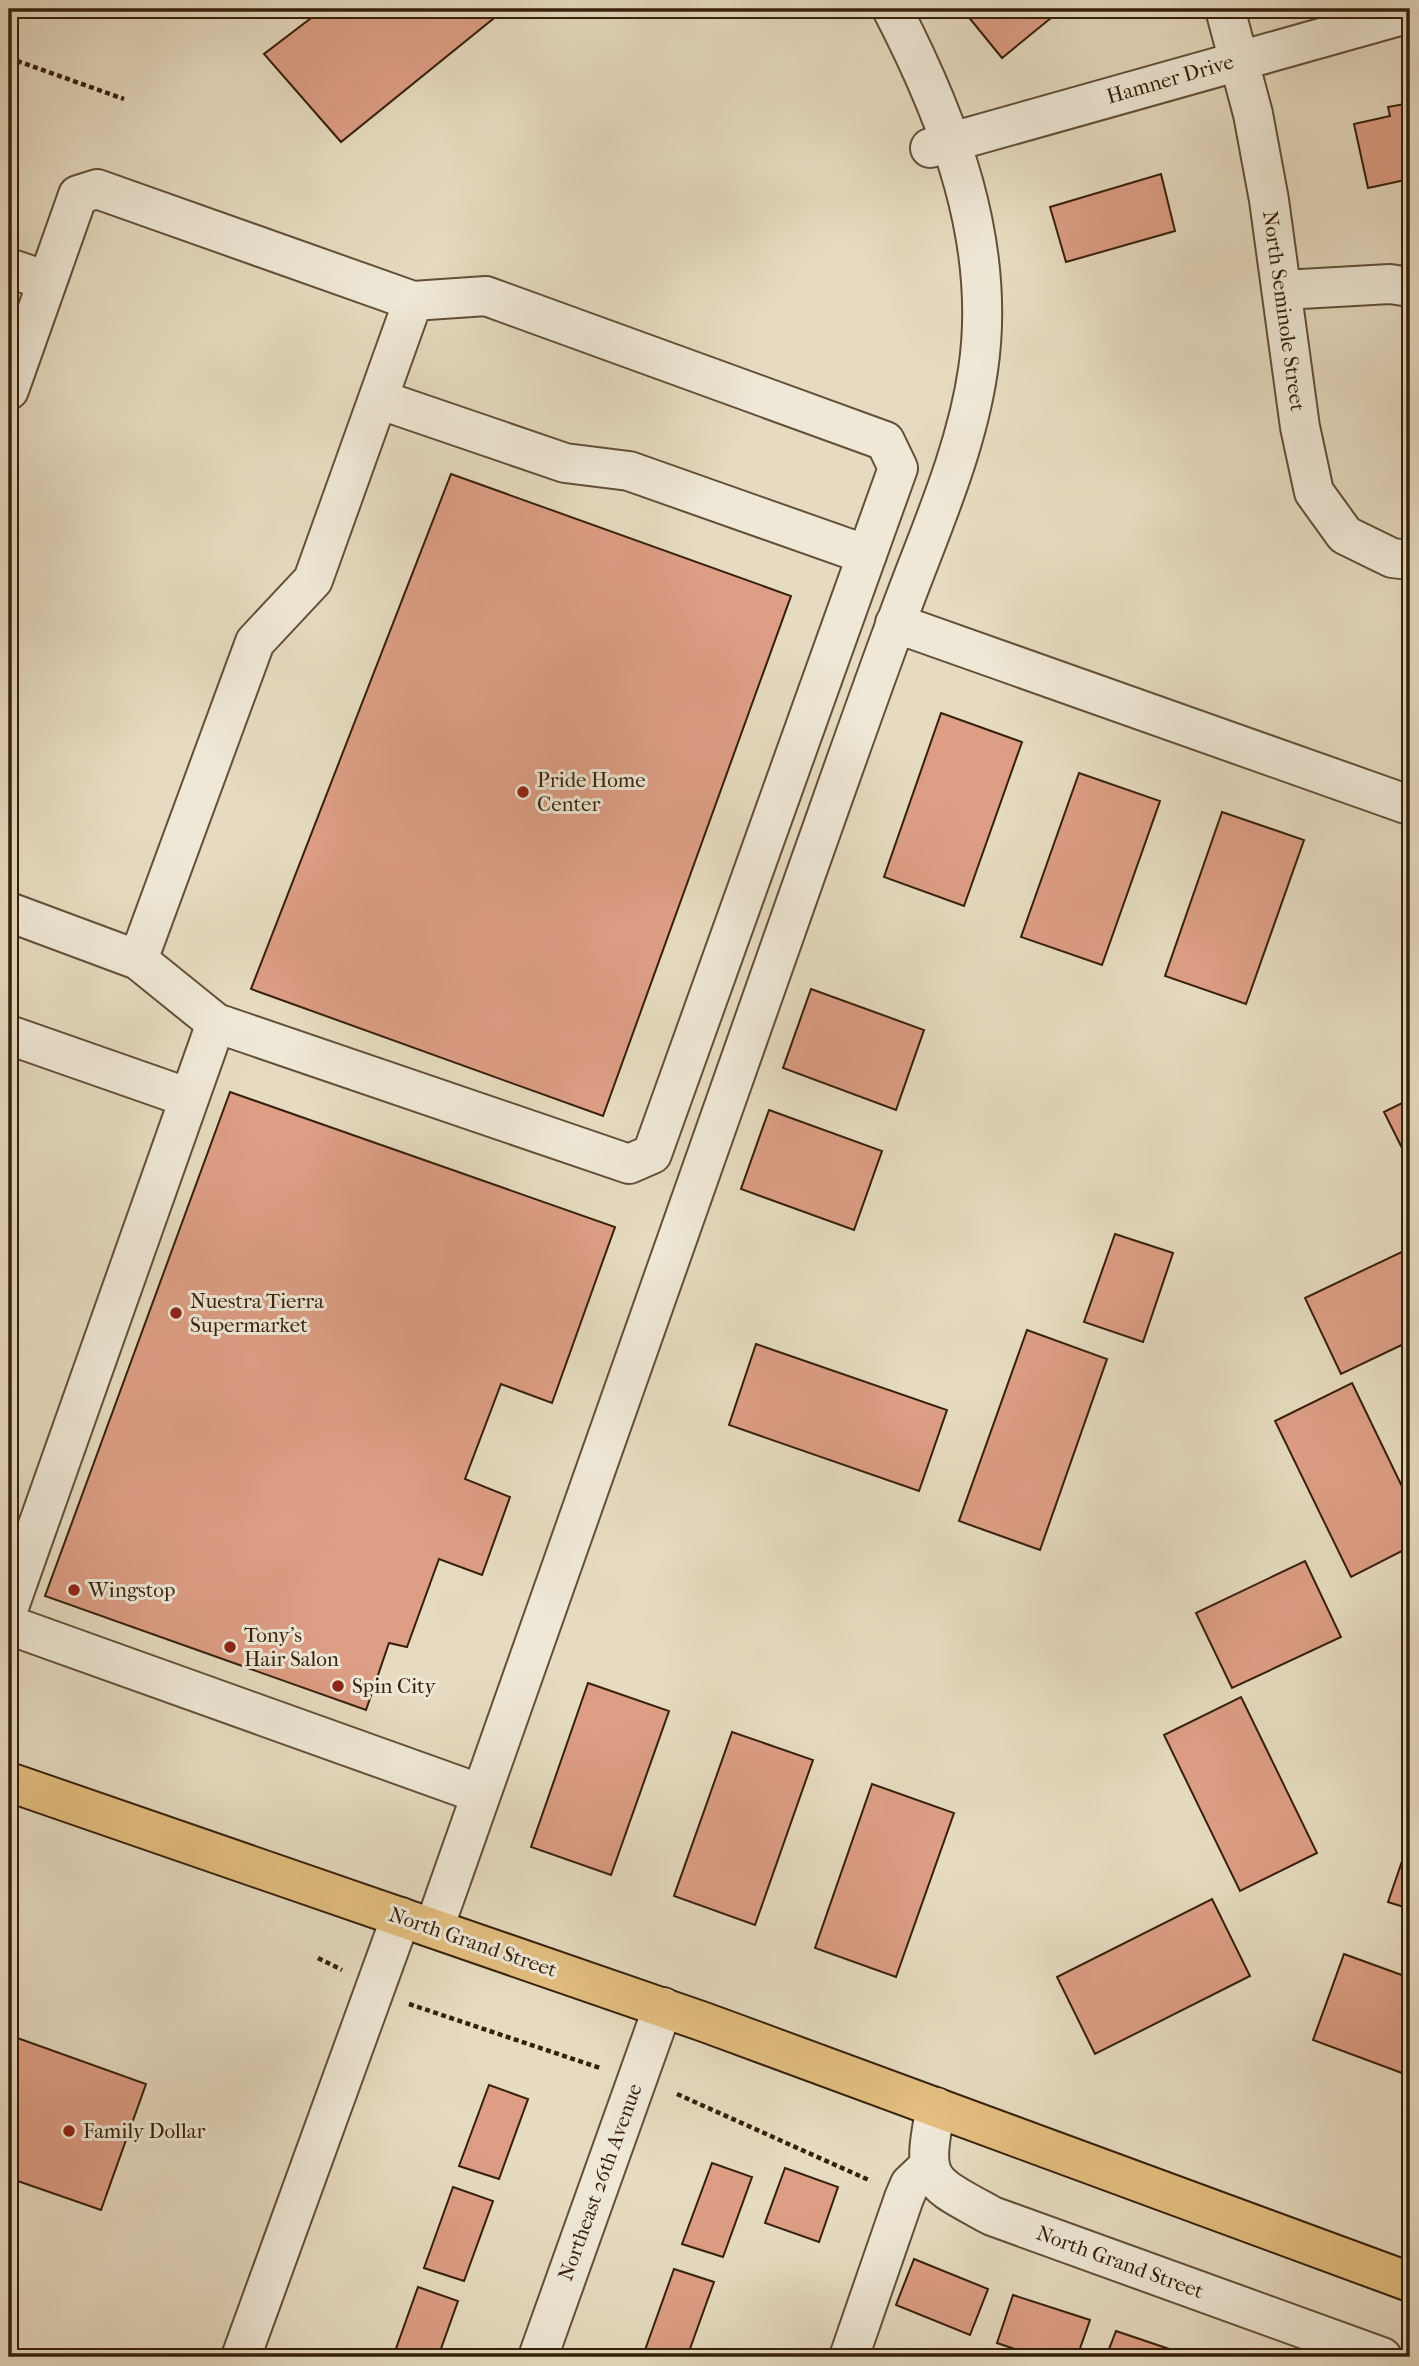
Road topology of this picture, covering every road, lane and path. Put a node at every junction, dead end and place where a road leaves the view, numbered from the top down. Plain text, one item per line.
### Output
1 (892, 9) edge
2 (1225, 9) edge
3 (1410, 13) edge
4 (9, 58) edge
5 (1240, 59) junction
6 (124, 99) dead end
7 (941, 145) junction
8 (9, 268) edge
9 (47, 281) junction
10 (1410, 287) edge
11 (1283, 290) junction
12 (413, 301) junction
13 (9, 390) edge
14 (378, 399) junction
15 (867, 555) junction
16 (1410, 560) edge
17 (895, 623) junction
18 (1406, 804) dead end
19 (9, 912) edge
20 (138, 960) junction
21 (216, 1023) junction
22 (9, 1035) edge
23 (189, 1098) junction
24 (9, 1607) edge
25 (9, 1625) edge
26 (9, 1782) edge
27 (481, 1794) junction
28 (417, 1923) junction
29 (318, 1958) dead end
30 (376, 1987) junction
31 (663, 2007) junction
32 (600, 2068) dead end
33 (677, 2094) dead end
34 (936, 2107) junction
35 (928, 2167) junction
36 (904, 2198) junction
37 (1410, 2282) edge
38 (241, 2357) edge
39 (538, 2357) edge
40 (849, 2357) edge
41 (1382, 2357) edge

1 - 7 street
2 - 5 street, North Seminole Street
3 - 5 street, Hamner Drive
4 - 6 path
5 - 7 street, Hamner Drive
5 - 11 street, North Seminole Street
7 - 17 street
8 - 9 street
9 - 12 street
9 - 13 street
10 - 11 street
11 - 16 street, North Seminole Street
12 - 14 street
12 - 15 street
14 - 15 street
14 - 20 street
15 - 21 street
17 - 18 street
17 - 27 street
19 - 20 street
20 - 21 street
21 - 23 street
22 - 23 street
23 - 24 street
25 - 27 street
26 - 28 main road, North Grand Street
27 - 28 street
28 - 30 street
28 - 31 main road, North Grand Street
29 - 30 path
30 - 32 path
30 - 38 street
31 - 34 main road, North Grand Street
31 - 39 street, Northeast 26th Avenue
33 - 36 path
34 - 35 street
34 - 37 main road, North Grand Street
35 - 36 street
35 - 41 street, North Grand Street
36 - 40 street

